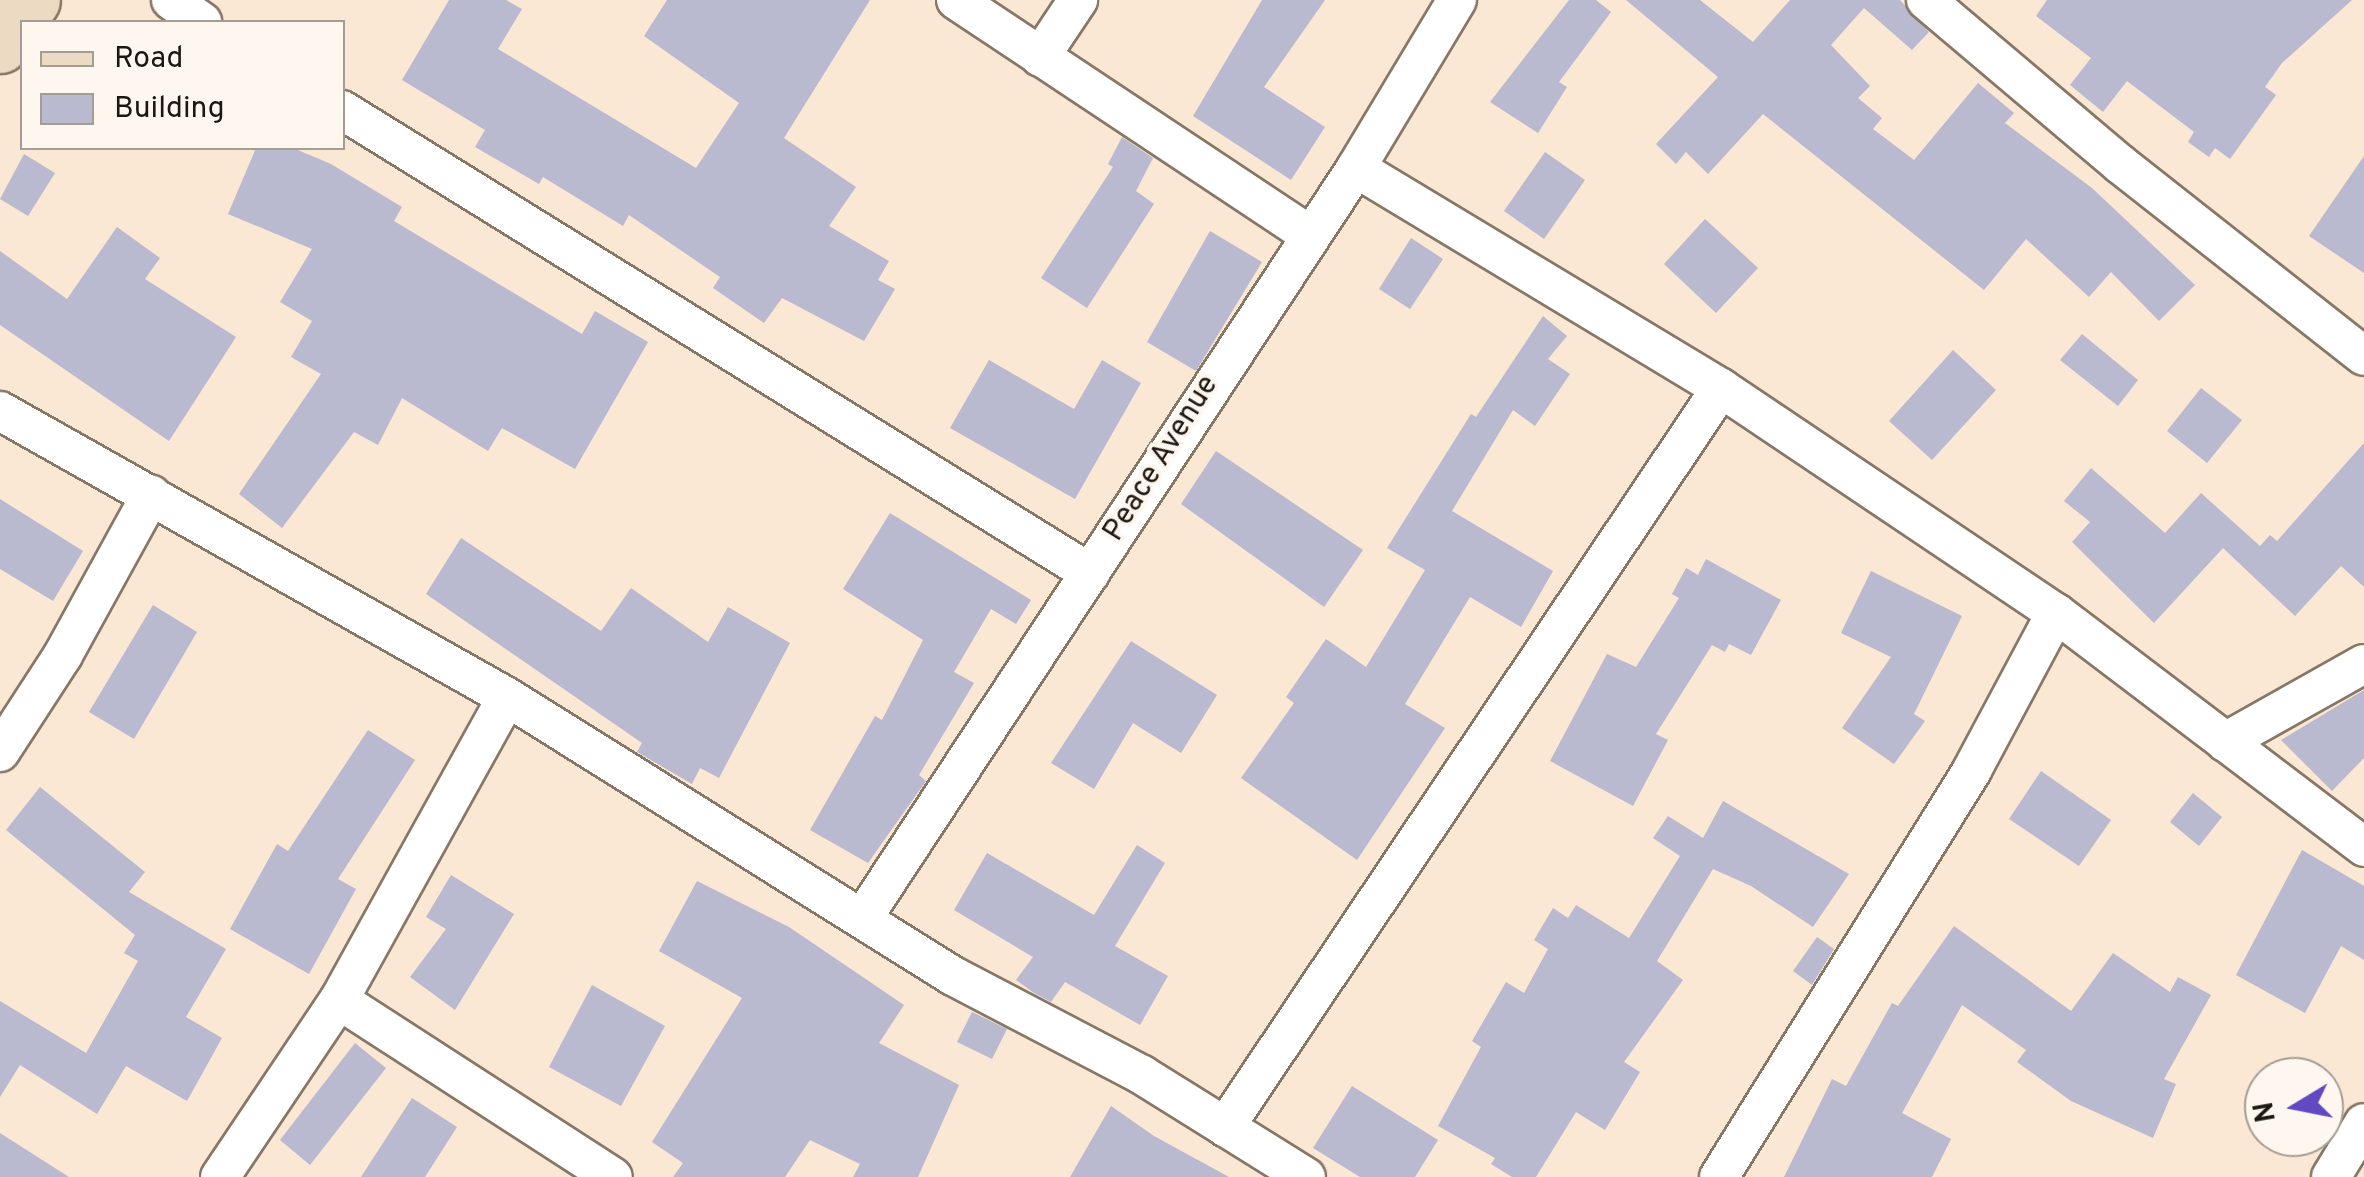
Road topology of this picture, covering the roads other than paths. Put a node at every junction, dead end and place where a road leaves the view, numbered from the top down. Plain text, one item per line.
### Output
1 (32, 0) edge
2 (171, 0) edge
3 (956, 0) edge
4 (1078, 0) edge
5 (1926, 0) edge
6 (1453, 2) edge
7 (199, 20) edge
8 (0, 45) edge
9 (1040, 56) junction
10 (345, 112) edge
11 (1356, 168) junction
12 (1311, 236) junction
13 (2364, 356) edge
14 (1721, 388) junction
15 (0, 411) edge
16 (151, 496) junction
17 (1090, 574) junction
18 (2056, 613) junction
19 (2364, 664) edge
20 (507, 696) junction
21 (2225, 742) junction
22 (0, 752) edge
23 (2364, 847) edge
24 (864, 916) junction
25 (339, 1000) junction
26 (2364, 1123) edge
27 (1225, 1126) junction
28 (220, 1177) edge
29 (613, 1177) edge
30 (1306, 1177) edge
31 (1719, 1177) edge
32 (2331, 1177) edge

1 - 8 street
2 - 7 street
3 - 9 street
4 - 9 street
5 - 13 street
6 - 11 street, Peace Avenue
9 - 12 street
10 - 17 street
11 - 12 street, Peace Avenue
11 - 14 street
12 - 17 street, Peace Avenue
14 - 18 street
14 - 27 street
15 - 16 street
16 - 20 street
16 - 22 street
17 - 24 street, Peace Avenue
18 - 21 street
18 - 31 street
19 - 21 street
20 - 24 street
20 - 25 street
21 - 23 street
24 - 27 street
25 - 28 street
25 - 29 street
26 - 32 street
27 - 30 street

